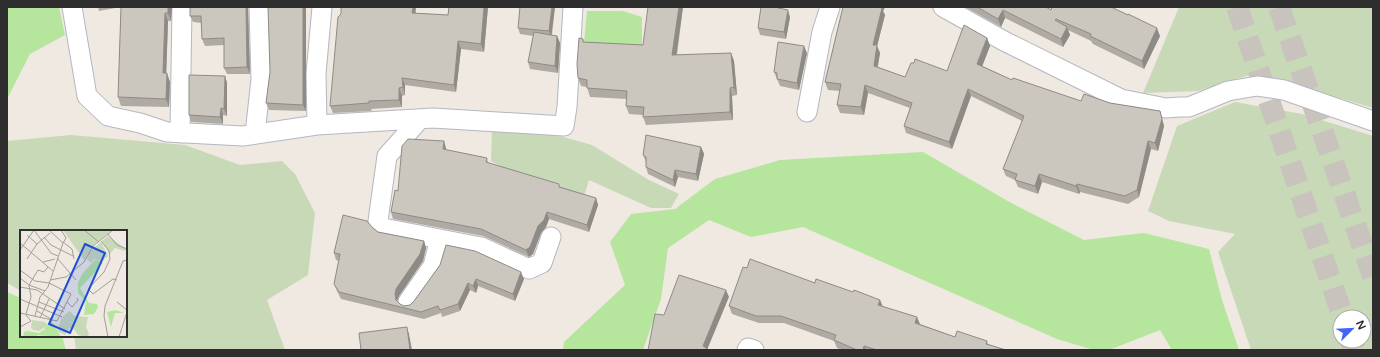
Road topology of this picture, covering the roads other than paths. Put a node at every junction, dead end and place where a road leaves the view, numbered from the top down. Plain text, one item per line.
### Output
1 (182, 7) edge
2 (259, 7) edge
3 (322, 7) edge
4 (573, 7) edge
5 (830, 7) edge
6 (943, 7) edge
7 (74, 9) edge
8 (807, 112) dead end
9 (420, 119) junction
10 (1373, 120) edge
11 (317, 125) junction
12 (180, 133) junction
13 (255, 134) junction
14 (551, 237) dead end
15 (440, 239) junction
16 (408, 302) dead end
17 (747, 350) edge
18 (754, 350) edge

1 - 12 street
2 - 13 street
3 - 11 street
4 - 9 street
5 - 8 street
6 - 10 street
7 - 12 street
9 - 11 street
9 - 15 street
11 - 13 street
12 - 13 street
14 - 15 street
15 - 16 street
17 - 18 street

